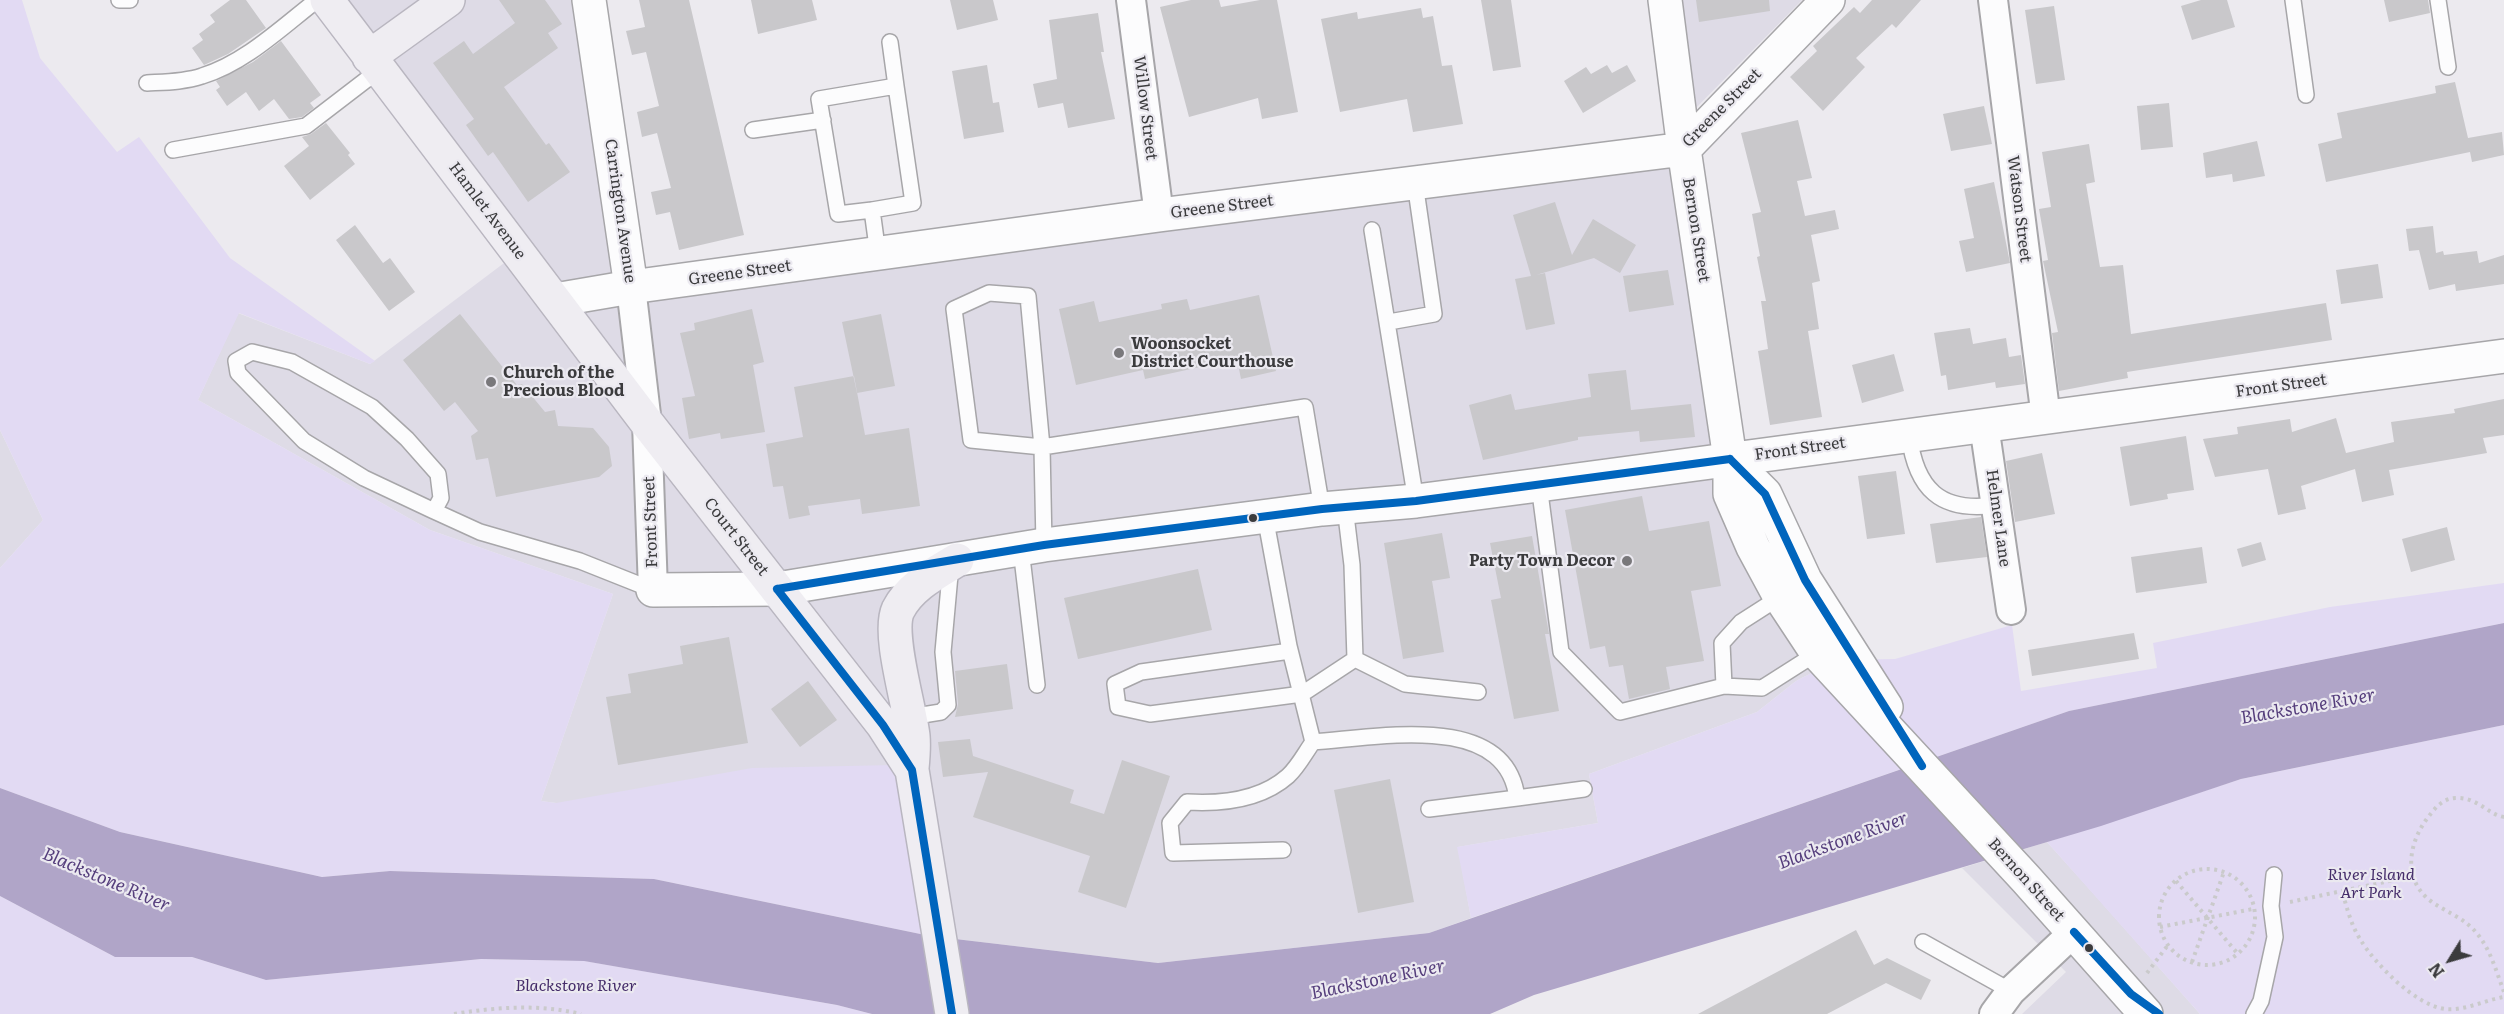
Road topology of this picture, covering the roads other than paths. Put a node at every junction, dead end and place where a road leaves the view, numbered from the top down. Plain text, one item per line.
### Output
1 (118, 0) edge
2 (130, 0) edge
3 (316, 0) edge
4 (327, 0) edge
5 (448, 0) edge
6 (590, 0) edge
7 (1131, 0) edge
8 (1665, 0) edge
9 (1828, 0) edge
10 (1993, 0) edge
11 (2293, 0) edge
12 (2439, 0) edge
13 (890, 42) dead end
14 (374, 63) junction
15 (2448, 67) dead end
16 (147, 83) dead end
17 (896, 86) junction
18 (2306, 95) dead end
19 (823, 120) junction
20 (753, 130) dead end
21 (1683, 149) junction
22 (173, 150) dead end
23 (1415, 183) junction
24 (872, 210) junction
25 (1159, 215) junction
26 (1372, 230) dead end
27 (878, 254) junction
28 (631, 287) junction
29 (555, 300) junction
30 (1389, 322) junction
31 (2504, 356) edge
32 (2046, 418) junction
33 (647, 423) junction
34 (1984, 425) junction
35 (1909, 435) junction
36 (1042, 447) junction
37 (1730, 459) junction
38 (1539, 485) junction
39 (1416, 501) junction
40 (437, 505) junction
41 (1996, 505) junction
42 (1334, 508) junction
43 (1265, 516) junction
44 (1033, 547) junction
45 (954, 562) junction
46 (777, 589) junction
47 (654, 590) junction
48 (1780, 597) junction
49 (2011, 610) dead end
50 (1290, 651) junction
51 (1355, 659) junction
52 (1834, 660) junction
53 (1037, 685) dead end
54 (1724, 686) junction
55 (1478, 692) dead end
56 (1302, 694) junction
57 (910, 717) junction
58 (1313, 742) junction
59 (913, 777) junction
60 (1584, 789) dead end
61 (1517, 798) junction
62 (1430, 810) dead end
63 (1283, 850) dead end
64 (2274, 875) dead end
65 (2074, 932) junction
66 (1923, 942) dead end
67 (2011, 991) junction
68 (2139, 1004) edge
69 (952, 1014) edge
70 (1994, 1014) edge
71 (2159, 1014) edge
72 (2254, 1014) edge

1 - 2 lane
3 - 16 lane
4 - 14 main road, Hamlet Avenue
5 - 14 main road
6 - 28 main road, Carrington Avenue
7 - 25 street, Willow Street
8 - 21 main road, Bernon Street
9 - 21 main road, Greene Street
10 - 32 street, Watson Street
11 - 18 lane
12 - 15 lane
13 - 17 lane
14 - 22 lane
14 - 29 main road, Hamlet Avenue
17 - 19 lane
17 - 24 lane
19 - 20 lane
19 - 24 lane
21 - 23 main road, Greene Street
21 - 37 main road, Bernon Street
23 - 25 main road, Greene Street
23 - 30 lane
24 - 27 lane
25 - 27 main road, Greene Street
26 - 30 lane
27 - 28 main road, Greene Street
28 - 29 main road, Greene Street
28 - 33 street, Carrington Avenue
29 - 33 main road, Hamlet Avenue
30 - 39 lane
31 - 32 main road, Front Street
32 - 34 main road, Front Street
33 - 46 main road, Court Street
33 - 47 street, Front Street
34 - 35 main road, Front Street
34 - 41 street, Helmer Lane
35 - 37 main road, Front Street
35 - 41 lane
36 - 36 lane
36 - 42 lane
36 - 44 lane
37 - 38 main road, Front Street
37 - 48 main road, Bernon Street
37 - 52 main road, Bernon Street
38 - 39 main road, Front Street
38 - 54 lane
39 - 42 main road, Front Street
40 - 40 lane
40 - 47 lane
41 - 49 street, Helmer Lane
42 - 43 main road, Front Street
42 - 51 lane
43 - 44 main road, Front Street
43 - 50 lane
44 - 45 main road, Front Street
44 - 53 lane
45 - 46 main road, Front Street
45 - 57 main road
45 - 57 lane
46 - 47 main road, Front Street
46 - 59 main road, Court Street
48 - 52 main road, Bernon Street
48 - 54 lane
50 - 56 lane
50 - 56 lane
51 - 55 lane
51 - 56 lane
52 - 54 lane
52 - 65 main road, Bernon Street
56 - 58 lane
57 - 59 main road
58 - 61 lane
58 - 63 lane
59 - 69 main road, Court Street
60 - 61 lane
61 - 62 lane
64 - 72 lane
65 - 67 street
65 - 68 main road, Bernon Street
66 - 67 lane
67 - 70 street
68 - 71 main road, Bernon Street

